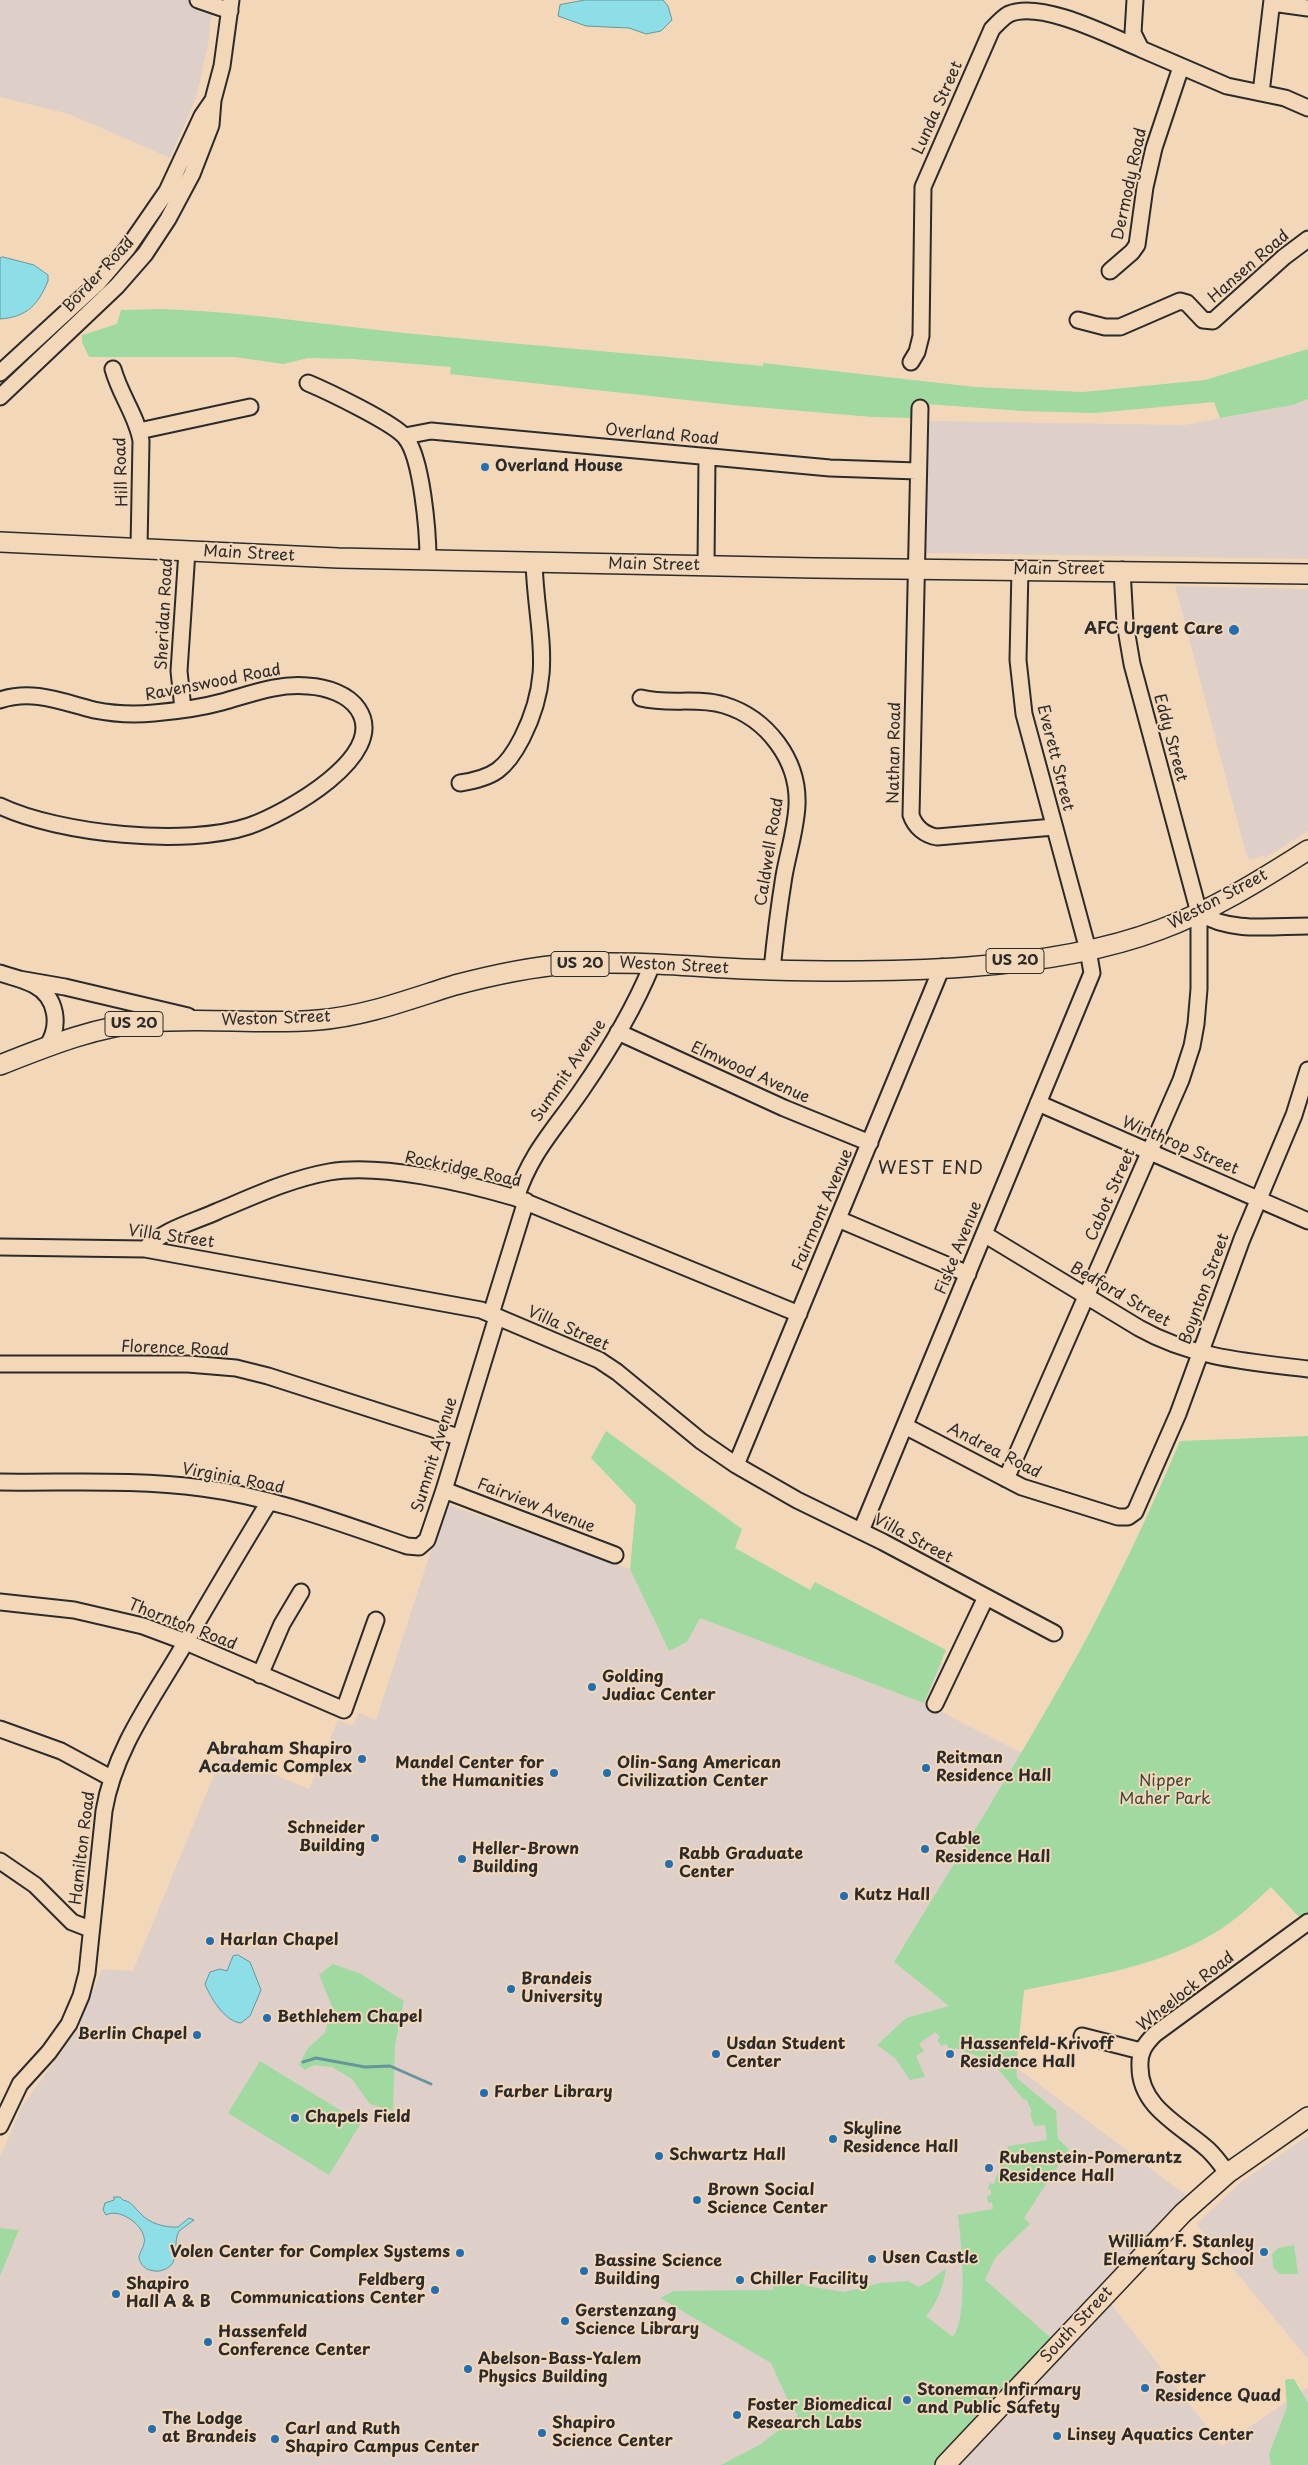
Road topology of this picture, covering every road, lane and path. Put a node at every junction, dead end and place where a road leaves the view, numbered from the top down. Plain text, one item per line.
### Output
1 (198, 0) edge
2 (1135, 0) edge
3 (1272, 2) edge
4 (231, 6) edge
5 (1308, 8) edge
6 (1141, 48) junction
7 (1181, 67) junction
8 (1261, 93) junction
9 (213, 100) junction
10 (1308, 108) edge
11 (1308, 239) edge
12 (1110, 271) dead end
13 (1078, 320) dead end
14 (910, 362) dead end
15 (113, 369) dead end
16 (0, 373) edge
17 (308, 383) dead end
18 (0, 397) edge
19 (250, 407) dead end
20 (920, 408) dead end
21 (139, 431) junction
22 (404, 436) junction
23 (707, 457) junction
24 (918, 471) junction
25 (0, 542) edge
26 (139, 548) junction
27 (187, 551) junction
28 (428, 560) junction
29 (534, 562) junction
30 (706, 566) junction
31 (916, 569) junction
32 (1020, 569) junction
33 (1122, 570) junction
34 (1308, 574) edge
35 (641, 698) dead end
36 (0, 700) edge
37 (183, 709) junction
38 (460, 783) dead end
39 (0, 806) edge
40 (1054, 827) junction
41 (1308, 850) edge
42 (1199, 913) junction
43 (1308, 926) edge
44 (1088, 950) junction
45 (652, 965) junction
46 (942, 967) junction
47 (772, 970) junction
48 (0, 973) edge
49 (19, 980) junction
50 (224, 1021) junction
51 (618, 1032) junction
52 (47, 1046) junction
53 (0, 1065) edge
54 (1308, 1070) edge
55 (1038, 1103) junction
56 (1301, 1117) edge
57 (870, 1143) junction
58 (1149, 1152) junction
59 (521, 1199) junction
60 (1258, 1199) junction
61 (838, 1220) junction
62 (1308, 1221) edge
63 (984, 1234) junction
64 (0, 1246) edge
65 (145, 1249) junction
66 (968, 1274) junction
67 (1086, 1296) junction
68 (799, 1314) junction
69 (494, 1316) junction
70 (1200, 1354) junction
71 (0, 1364) edge
72 (1308, 1369) edge
73 (905, 1426) junction
74 (458, 1437) junction
75 (736, 1465) junction
76 (1006, 1479) junction
77 (0, 1482) edge
78 (444, 1490) junction
79 (269, 1502) junction
80 (1128, 1517) joint
81 (861, 1531) junction
82 (423, 1545) joint
83 (615, 1554) dead end
84 (301, 1592) dead end
85 (986, 1598) junction
86 (0, 1602) edge
87 (376, 1620) dead end
88 (1054, 1633) dead end
89 (186, 1642) junction
90 (260, 1675) junction
91 (935, 1704) dead end
92 (0, 1729) edge
93 (111, 1778) junction
94 (0, 1861) edge
95 (1308, 1922) edge
96 (90, 1929) junction
97 (1082, 2036) dead end
98 (1141, 2051) junction
99 (6, 2098) edge
100 (1308, 2117) edge
101 (0, 2126) edge
102 (1228, 2173) junction
103 (945, 2465) edge

1 - 4 street
2 - 6 street
3 - 5 street
3 - 8 street
4 - 9 street, Border Road
6 - 7 street, Lunda Street
6 - 14 street, Lunda Street
7 - 8 street, Lunda Street
7 - 12 street, Dermody Road
8 - 10 street, Lunda Street
9 - 16 street, Border Road
9 - 18 street, Border Road
11 - 13 street, Hansen Road
15 - 21 street, Hill Road
17 - 22 street
19 - 21 street
20 - 24 street
21 - 26 street, Hill Road
22 - 23 street, Overland Road
22 - 28 street
23 - 24 street, Overland Road
23 - 30 street
24 - 31 street
25 - 26 main road, Main Street
26 - 27 main road, Main Street
27 - 28 main road, Main Street
27 - 37 street, Sheridan Road
28 - 29 main road, Main Street
29 - 30 main road, Main Street
29 - 38 street
30 - 31 main road, Main Street
31 - 32 main road, Main Street
31 - 40 street, Nathan Road
32 - 33 main road, Main Street
32 - 40 street, Everett Street
33 - 34 main road, Main Street
33 - 42 street, Eddy Street
35 - 47 street, Caldwell Road
36 - 37 street, Ravenswood Road
37 - 39 street, Ravenswood Road
40 - 44 street, Everett Street
41 - 42 main road, Weston Street / US 20
42 - 43 street
42 - 44 main road, Weston Street / US 20
42 - 58 street, Cabot Street
44 - 46 main road, Weston Street / US 20
44 - 55 street, Fiske Avenue
45 - 47 main road, Weston Street / US 20
45 - 50 main road, Weston Street / US 20
45 - 51 street, Summit Avenue
46 - 47 main road, Weston Street / US 20
46 - 57 street, Fairmont Avenue
48 - 49 street
49 - 50 street
49 - 52 street
50 - 52 main road, Weston Street / US 20
51 - 57 street, Elmwood Avenue
51 - 59 street, Summit Avenue
52 - 53 main road, Weston Street / US 20
54 - 56 street, Boynton Street
55 - 58 street, Winthrop Street
55 - 63 street, Fiske Avenue
56 - 60 street, Boynton Street
57 - 61 street, Fairmont Avenue
58 - 60 street, Winthrop Street
58 - 67 street, Cabot Street
59 - 65 street, Rockridge Road
59 - 68 street, Rockridge Road
59 - 69 street, Summit Avenue
60 - 62 street, Winthrop Street
60 - 70 street, Boynton Street
61 - 66 street
61 - 68 street, Fairmont Avenue
63 - 66 street, Fiske Avenue
63 - 67 street, Bedford Street
64 - 65 street, Villa Street
65 - 69 street, Villa Street
66 - 73 street, Fiske Avenue
67 - 70 street, Bedford Street
67 - 76 street, Cabot Street
68 - 75 street, Fairmont Avenue
69 - 74 street, Summit Avenue
69 - 75 street, Villa Street
70 - 72 street, Bedford Street
70 - 80 street, Boynton Street
71 - 74 street, Florence Road
73 - 76 street, Andrea Road
73 - 81 street, Fiske Avenue
74 - 78 street, Summit Avenue
75 - 81 street, Villa Street
76 - 80 street, Andrea Road
77 - 79 street, Virginia Road
78 - 82 street, Summit Avenue
78 - 83 street, Fairview Avenue
79 - 82 street, Virginia Road
79 - 89 street, Hamilton Road
81 - 85 street, Villa Street
84 - 90 street
85 - 88 street, Villa Street
85 - 91 street
86 - 89 street, Thornton Road
87 - 90 street, Thornton Road
89 - 90 street, Thornton Road
89 - 93 street, Hamilton Road
92 - 93 street
93 - 96 street, Hamilton Road
94 - 96 street
95 - 98 street, Wheelock Road
96 - 99 street, Hamilton Road
97 - 98 street
98 - 102 street, Wheelock Road
99 - 101 street, Hamilton Road
100 - 102 main road, South Street
102 - 103 main road, South Street

